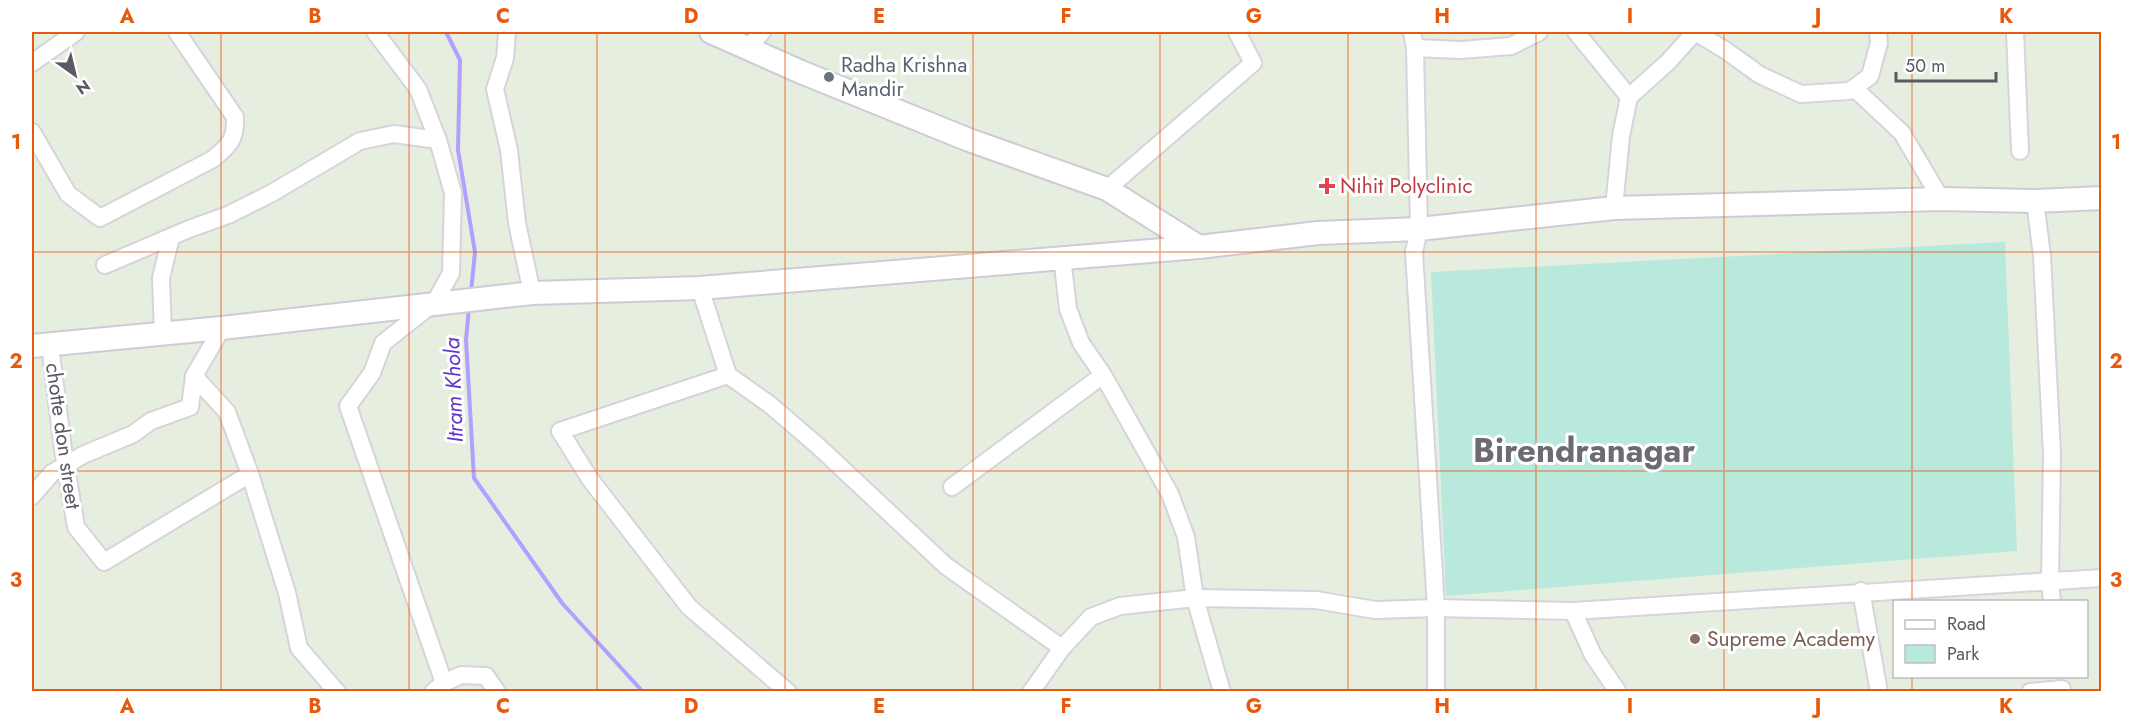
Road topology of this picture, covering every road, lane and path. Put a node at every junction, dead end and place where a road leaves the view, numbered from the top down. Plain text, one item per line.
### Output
1 (76, 32) edge
2 (177, 32) edge
3 (375, 32) edge
4 (507, 32) edge
5 (711, 32) edge
6 (1237, 32) edge
7 (1539, 32) edge
8 (1576, 32) edge
9 (1695, 32) edge
10 (1878, 32) edge
11 (2014, 32) edge
12 (755, 40) edge
13 (1414, 40) edge
14 (32, 63) edge
15 (1854, 88) junction
16 (1629, 96) junction
17 (32, 132) edge
18 (438, 140) junction
19 (2020, 151) dead end
20 (1107, 189) junction
21 (2102, 198) edge
22 (1941, 199) junction
23 (2036, 201) junction
24 (1614, 208) junction
25 (1419, 229) junction
26 (171, 237) junction
27 (1199, 247) junction
28 (1062, 257) junction
29 (105, 265) dead end
30 (700, 288) junction
31 (532, 292) junction
32 (441, 302) junction
33 (222, 328) junction
34 (163, 334) junction
35 (41, 345) edge
36 (728, 375) junction
37 (1103, 375) junction
38 (194, 376) junction
39 (66, 465) junction
40 (250, 474) junction
41 (952, 487) dead end
42 (32, 496) edge
43 (2102, 578) edge
44 (2050, 582) junction
45 (1861, 591) junction
46 (1195, 598) junction
47 (2052, 600) edge
48 (1436, 609) junction
49 (1573, 611) junction
50 (1062, 648) junction
51 (2062, 686) edge
52 (439, 687) edge
53 (337, 692) edge
54 (497, 692) edge
55 (788, 692) edge
56 (1031, 692) edge
57 (1222, 692) edge
58 (1436, 692) edge
59 (1618, 692) edge
60 (1879, 692) edge
61 (2030, 692) edge

1 - 14 street
2 - 17 street
3 - 18 street
4 - 31 street
5 - 12 street
6 - 20 street
7 - 13 street
8 - 16 street
9 - 15 street
9 - 16 street
10 - 15 street
11 - 19 street
12 - 20 street
13 - 25 street
15 - 22 street
16 - 24 street
18 - 26 street
18 - 32 street
20 - 27 street
21 - 23 street
22 - 23 street
22 - 24 street
23 - 44 street
24 - 25 street
25 - 27 street
25 - 48 street
26 - 29 street
26 - 34 street
27 - 28 street
28 - 30 street
28 - 37 street
30 - 31 street
30 - 36 street
31 - 32 street
32 - 33 street
32 - 52 street
33 - 34 street
33 - 38 street
34 - 35 street
35 - 39 street, chotte don street
36 - 50 street
36 - 55 street
37 - 41 street
37 - 46 street
38 - 39 street
38 - 40 street
39 - 40 street, chotte don street
39 - 42 street
40 - 53 street
43 - 44 street
44 - 45 street
44 - 47 street
45 - 49 street
45 - 60 street
46 - 48 street
46 - 50 street
46 - 57 street
48 - 49 street
48 - 58 street
49 - 59 street
50 - 56 street
51 - 61 street
52 - 54 street

